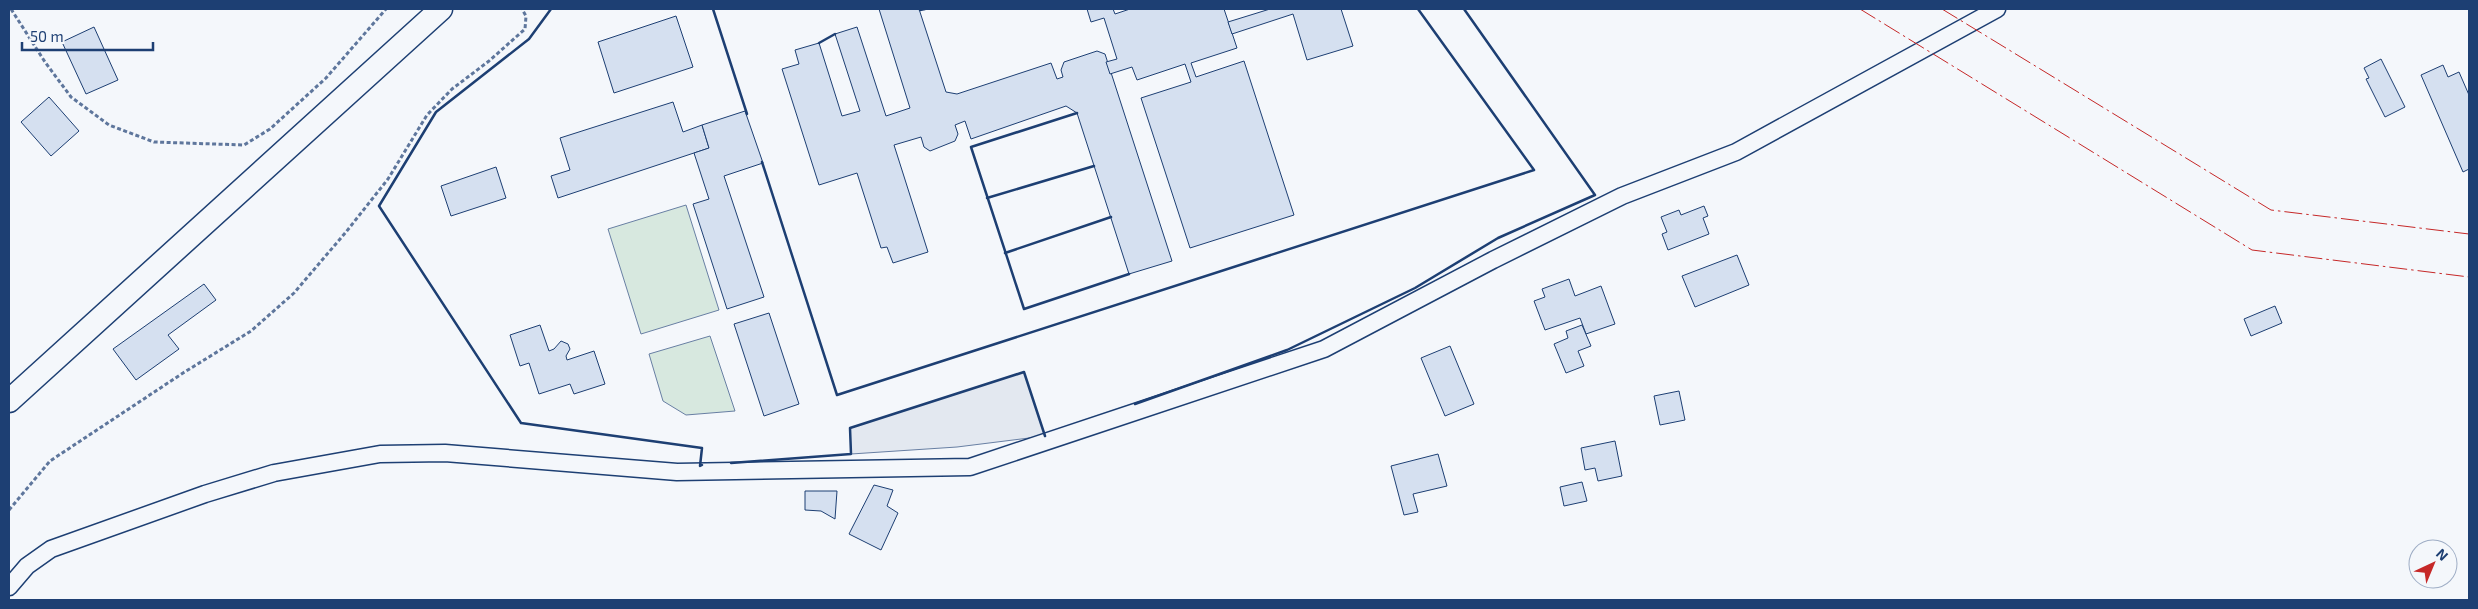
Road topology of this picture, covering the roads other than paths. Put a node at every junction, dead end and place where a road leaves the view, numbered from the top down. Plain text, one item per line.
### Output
1 (441, 9) edge
2 (1997, 9) edge
3 (9, 401) edge
4 (9, 587) edge

1 - 3 main road
2 - 4 street

